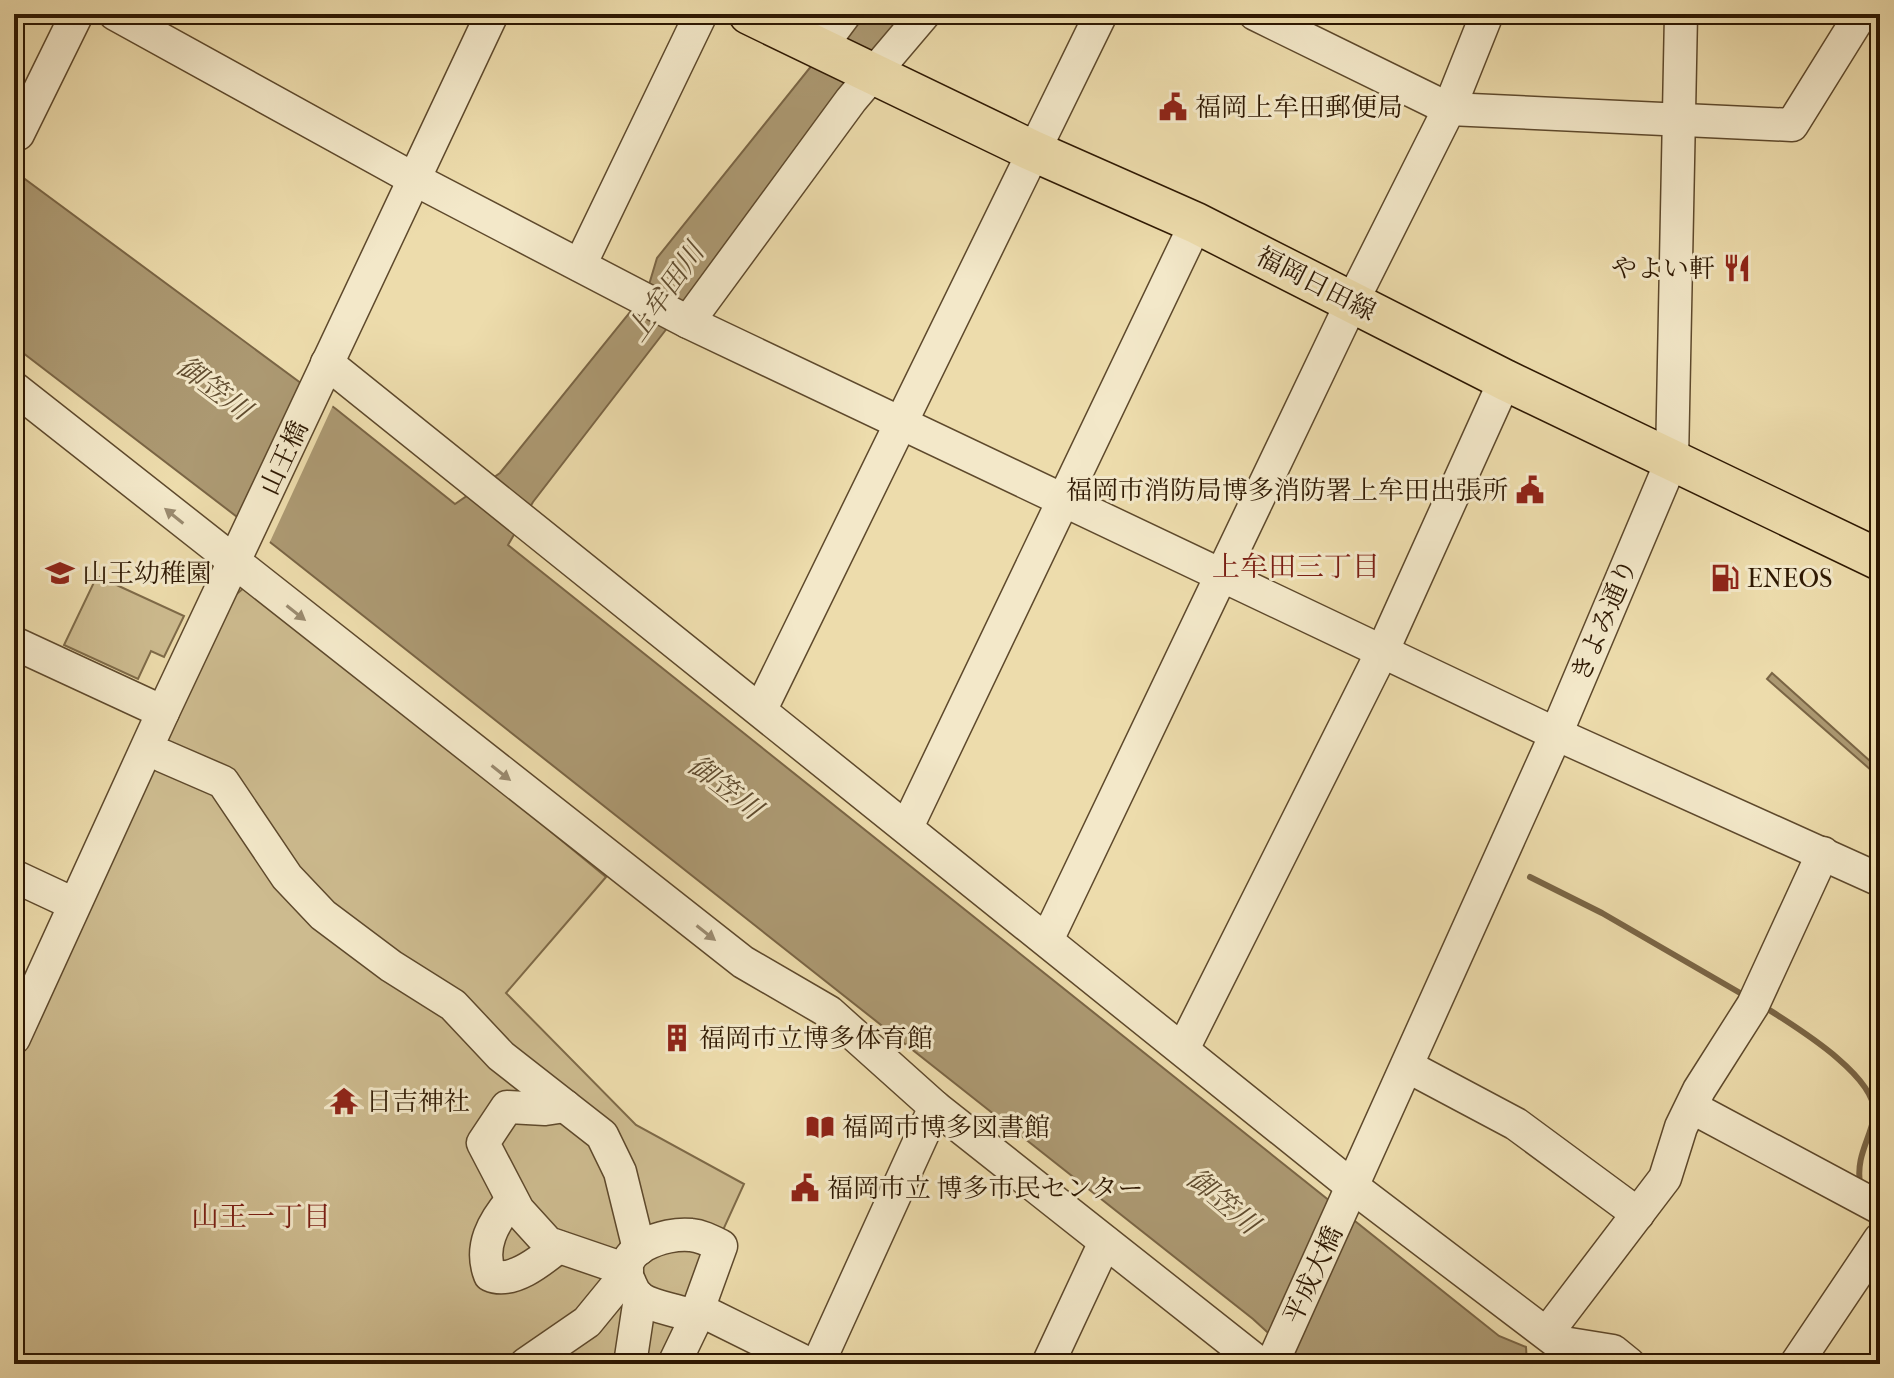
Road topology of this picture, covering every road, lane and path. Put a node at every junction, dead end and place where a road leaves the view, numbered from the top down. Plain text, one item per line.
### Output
1 (77, 14) edge
2 (115, 14) edge
3 (492, 14) edge
4 (701, 14) edge
5 (749, 14) edge
6 (845, 14) edge
7 (924, 14) edge
8 (1101, 14) edge
9 (1255, 14) edge
10 (1487, 14) edge
11 (1681, 14) edge
12 (1861, 14) edge
13 (825, 51) junction
14 (871, 74) junction
15 (1449, 109) junction
16 (1679, 117) junction
17 (14, 131) edge
18 (1031, 150) junction
19 (414, 179) junction
20 (1196, 223) junction
21 (580, 265) junction
22 (1352, 302) junction
23 (685, 320) junction
24 (325, 368) junction
25 (1505, 380) junction
26 (14, 388) edge
27 (899, 424) junction
28 (1672, 460) junction
29 (1062, 498) junction
30 (240, 554) junction
31 (1880, 560) edge
32 (1221, 573) junction
33 (14, 643) edge
34 (1383, 650) junction
35 (761, 709) junction
36 (163, 712) junction
37 (1556, 734) junction
38 (163, 756) dead end
39 (907, 827) junction
40 (1823, 853) junction
41 (14, 876) edge
42 (1880, 880) edge
43 (74, 904) junction
44 (1047, 940) junction
45 (14, 1038) edge
46 (1183, 1049) junction
47 (1407, 1066) junction
48 (565, 1106) junction
49 (935, 1107) junction
50 (1693, 1108) junction
51 (1353, 1187) junction
52 (512, 1200) junction
53 (1880, 1208) edge
54 (1638, 1214) junction
55 (1880, 1239) edge
56 (1105, 1242) junction
57 (558, 1247) junction
58 (634, 1274) junction
59 (694, 1309) junction
60 (1547, 1333) junction
61 (526, 1364) edge
62 (630, 1364) edge
63 (674, 1364) edge
64 (809, 1364) edge
65 (818, 1364) edge
66 (1048, 1364) edge
67 (1260, 1364) edge
68 (1272, 1364) edge
69 (1629, 1364) edge
70 (1796, 1364) edge

1 - 17 street
2 - 19 street
3 - 19 street, 山王橋
4 - 21 street
5 - 13 main road, 福岡日田線
6 - 13 street
7 - 14 street
8 - 18 street
9 - 15 street
10 - 15 street
11 - 16 street, きよみ通り
12 - 16 street
13 - 14 main road, 福岡日田線
14 - 18 main road, 福岡日田線
14 - 23 street
15 - 16 street
15 - 22 street
16 - 28 street, きよみ通り
18 - 20 main road, 福岡日田線
18 - 27 street
19 - 21 street
19 - 24 street, 山王橋
20 - 22 main road, 福岡日田線
20 - 29 street
21 - 23 street
22 - 25 main road, 福岡日田線
22 - 32 street
23 - 27 street
24 - 30 street, 山王橋
24 - 35 street
25 - 28 main road, 福岡日田線
25 - 34 street
30 -> 26 street
27 - 29 street
27 - 35 street
28 - 31 main road, 福岡日田線
28 - 37 street, きよみ通り
29 - 32 street
29 - 39 street
30 - 36 street, 山王橋
30 -> 49 street
32 - 34 street
32 - 44 street
33 - 36 street
34 - 37 street
34 - 46 street
35 - 39 street
36 - 43 street, 山王橋
37 - 40 street
37 - 47 street, きよみ通り
38 - 48 street
39 - 44 street
40 - 42 street
40 - 50 street
41 - 43 street
43 - 45 street, 山王橋
44 - 46 street
46 - 51 street
47 - 51 street, きよみ通り
47 - 54 street
48 - 52 street
48 - 58 street
49 - 56 street
49 - 65 street
50 - 53 street
50 - 54 street
51 - 60 street
51 - 68 street, 平成大橋
52 - 57 street
52 - 57 street
54 - 60 street
55 - 70 street
56 - 66 street
56 - 67 street
57 - 58 street
58 - 59 street
58 - 59 street
58 - 61 street
58 - 62 street
59 - 63 street
59 - 64 street
60 - 69 street

